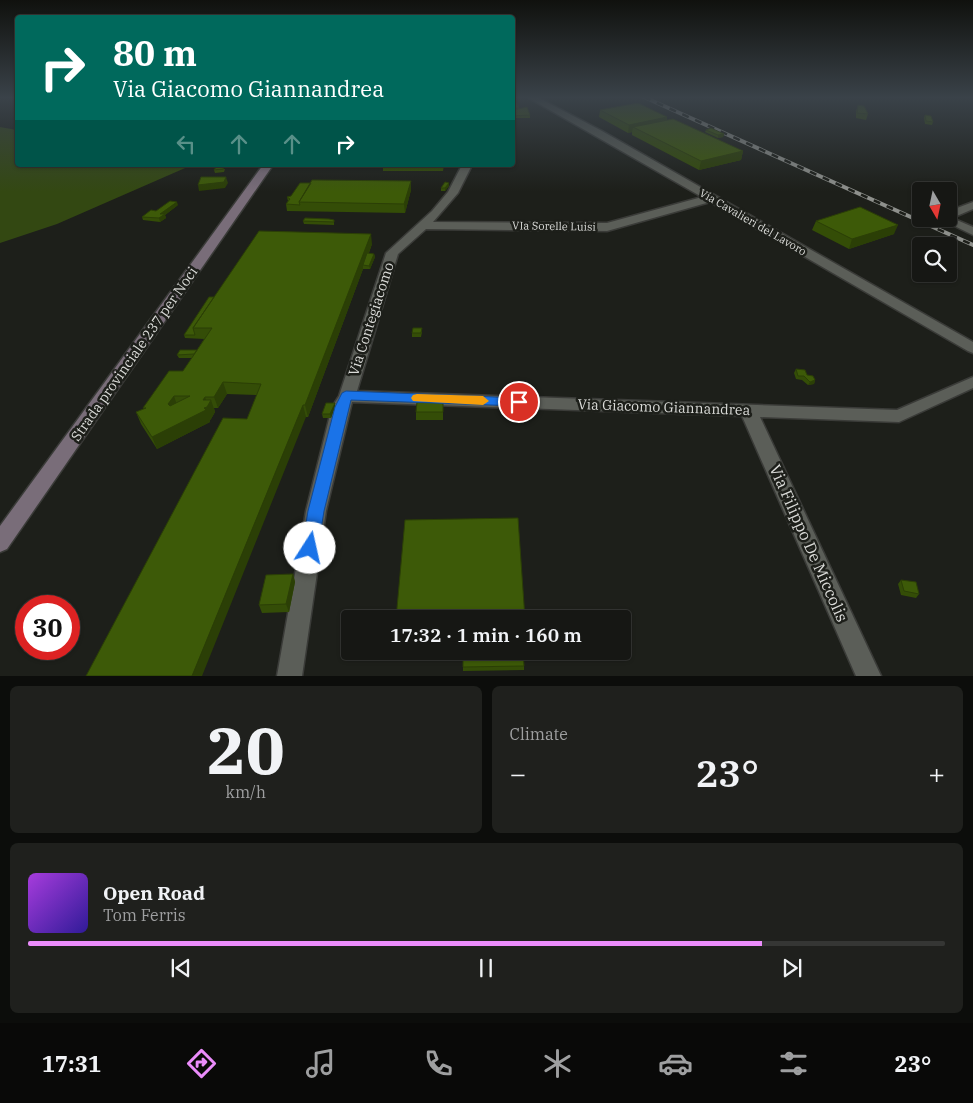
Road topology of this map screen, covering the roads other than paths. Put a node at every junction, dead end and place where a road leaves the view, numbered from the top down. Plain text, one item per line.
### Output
1 (587, 129) edge
2 (267, 167) edge
3 (466, 167) edge
4 (711, 198) junction
5 (973, 205) edge
6 (958, 211) edge
7 (958, 224) edge
8 (424, 225) junction
9 (973, 231) edge
10 (973, 348) edge
11 (973, 382) edge
12 (346, 396) junction
13 (748, 410) junction
14 (0, 543) edge
15 (289, 676) edge
16 (869, 676) edge

1 - 4 street, Via Cavalieri del Lavoro
2 - 14 main road, Strada provinciale 237 per Noci
3 - 8 street, Via Contegiacomo
4 - 8 street, VIa Sorelle Luisi
4 - 10 street, Via Cavalieri del Lavoro
5 - 6 street
7 - 9 street
8 - 12 street, Via Contegiacomo
11 - 13 street, Via Giacomo Giannandrea
12 - 13 street, Via Giacomo Giannandrea
12 - 15 street, Via Contegiacomo
13 - 16 street, Via Filippo De Miccolis

